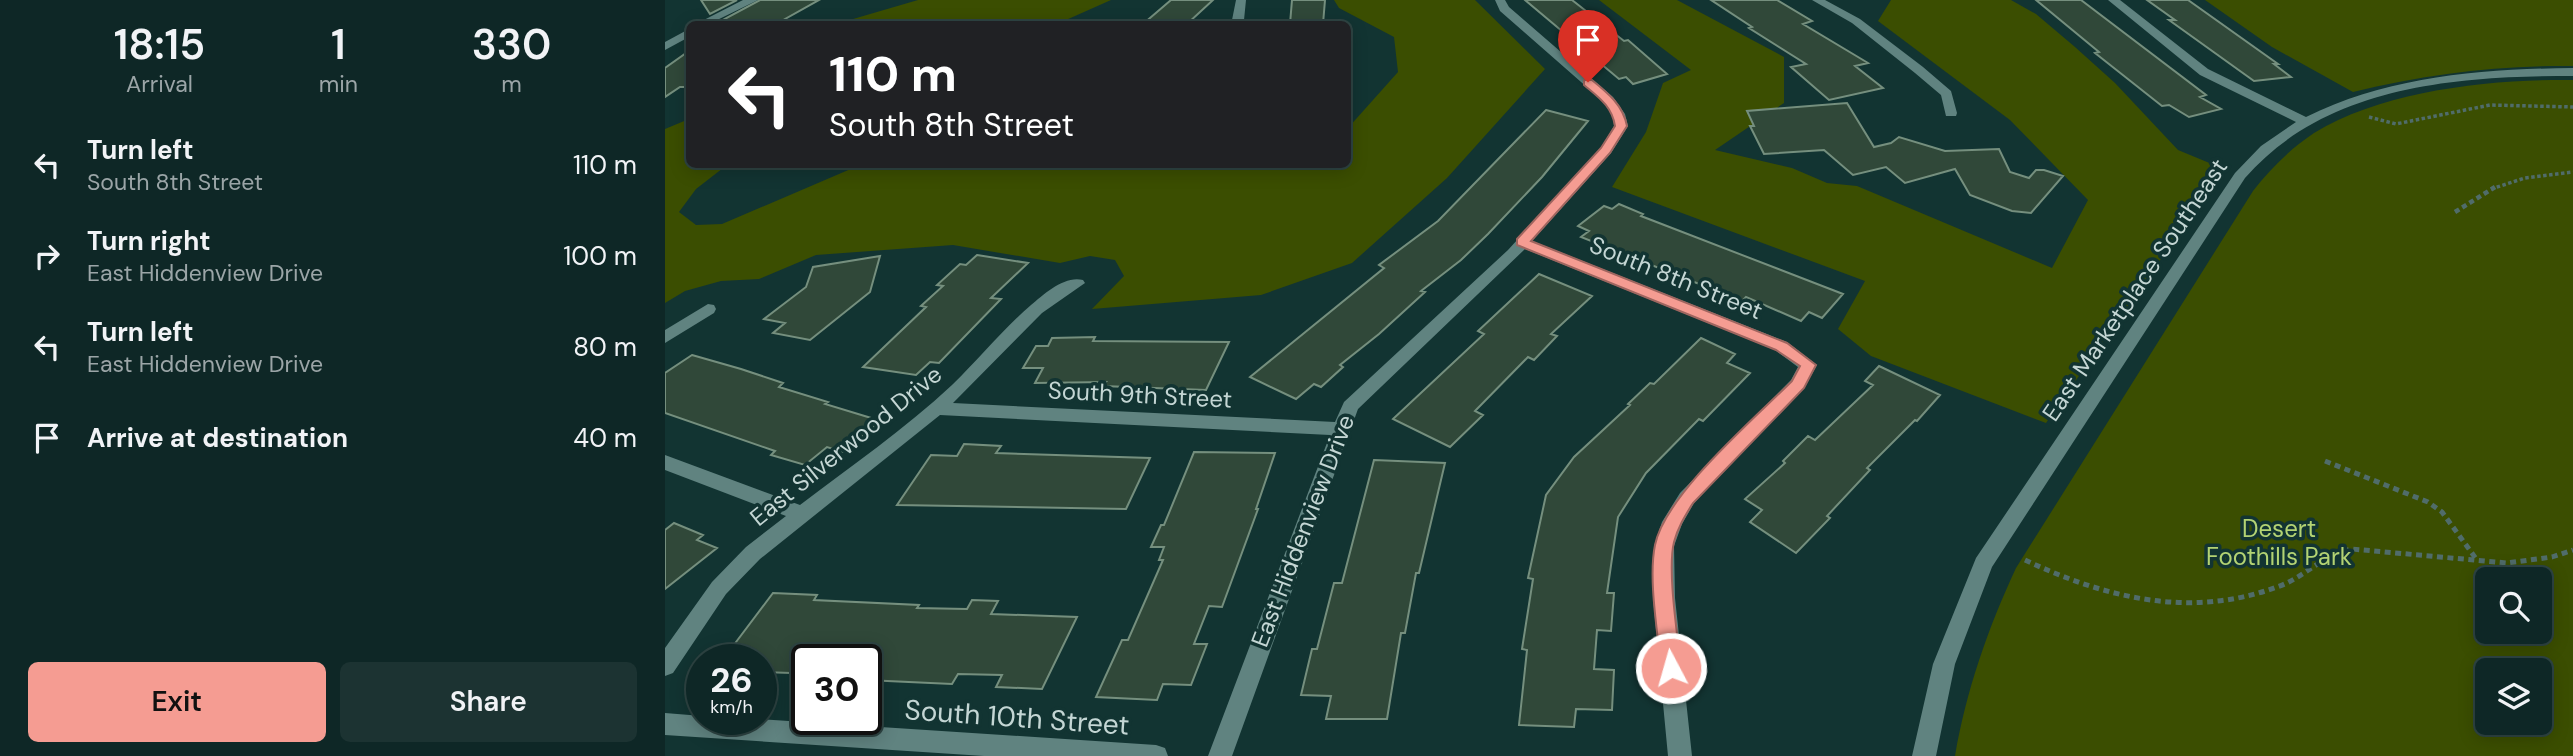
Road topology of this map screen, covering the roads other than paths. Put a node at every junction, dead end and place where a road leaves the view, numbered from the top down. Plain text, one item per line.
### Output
1 (753, 0) edge
2 (1241, 0) edge
3 (1500, 0) edge
4 (1817, 0) edge
5 (2113, 0) edge
6 (1238, 20) dead end
7 (708, 21) edge
8 (685, 35) edge
9 (665, 36) edge
10 (665, 47) edge
11 (2573, 72) edge
12 (1951, 113) dead end
13 (2306, 122) junction
14 (1522, 242) junction
15 (1077, 283) dead end
16 (708, 309) dead end
17 (665, 338) edge
18 (938, 409) junction
19 (1339, 429) junction
20 (665, 462) edge
21 (804, 515) junction
22 (665, 666) edge
23 (665, 724) edge
24 (1029, 751) edge
25 (1156, 756) edge
26 (1220, 756) edge
27 (1680, 756) edge
28 (1924, 756) edge

1 - 7 street
2 - 6 street
3 - 14 street, East Hiddenview Drive
4 - 12 street
5 - 13 street
8 - 9 street
8 - 10 street
11 - 13 street, East Marketplace Southeast
13 - 28 street, East Marketplace Southeast
14 - 19 street, East Hiddenview Drive
14 - 27 street, South 8th Street
15 - 18 street, East Silverwood Drive
16 - 17 street
18 - 19 street, South 9th Street
18 - 21 street, East Silverwood Drive
19 - 26 street, East Hiddenview Drive
20 - 21 street
21 - 22 street, East Silverwood Drive
23 - 24 street, South 10th Street
24 - 25 street, South 10th Street

